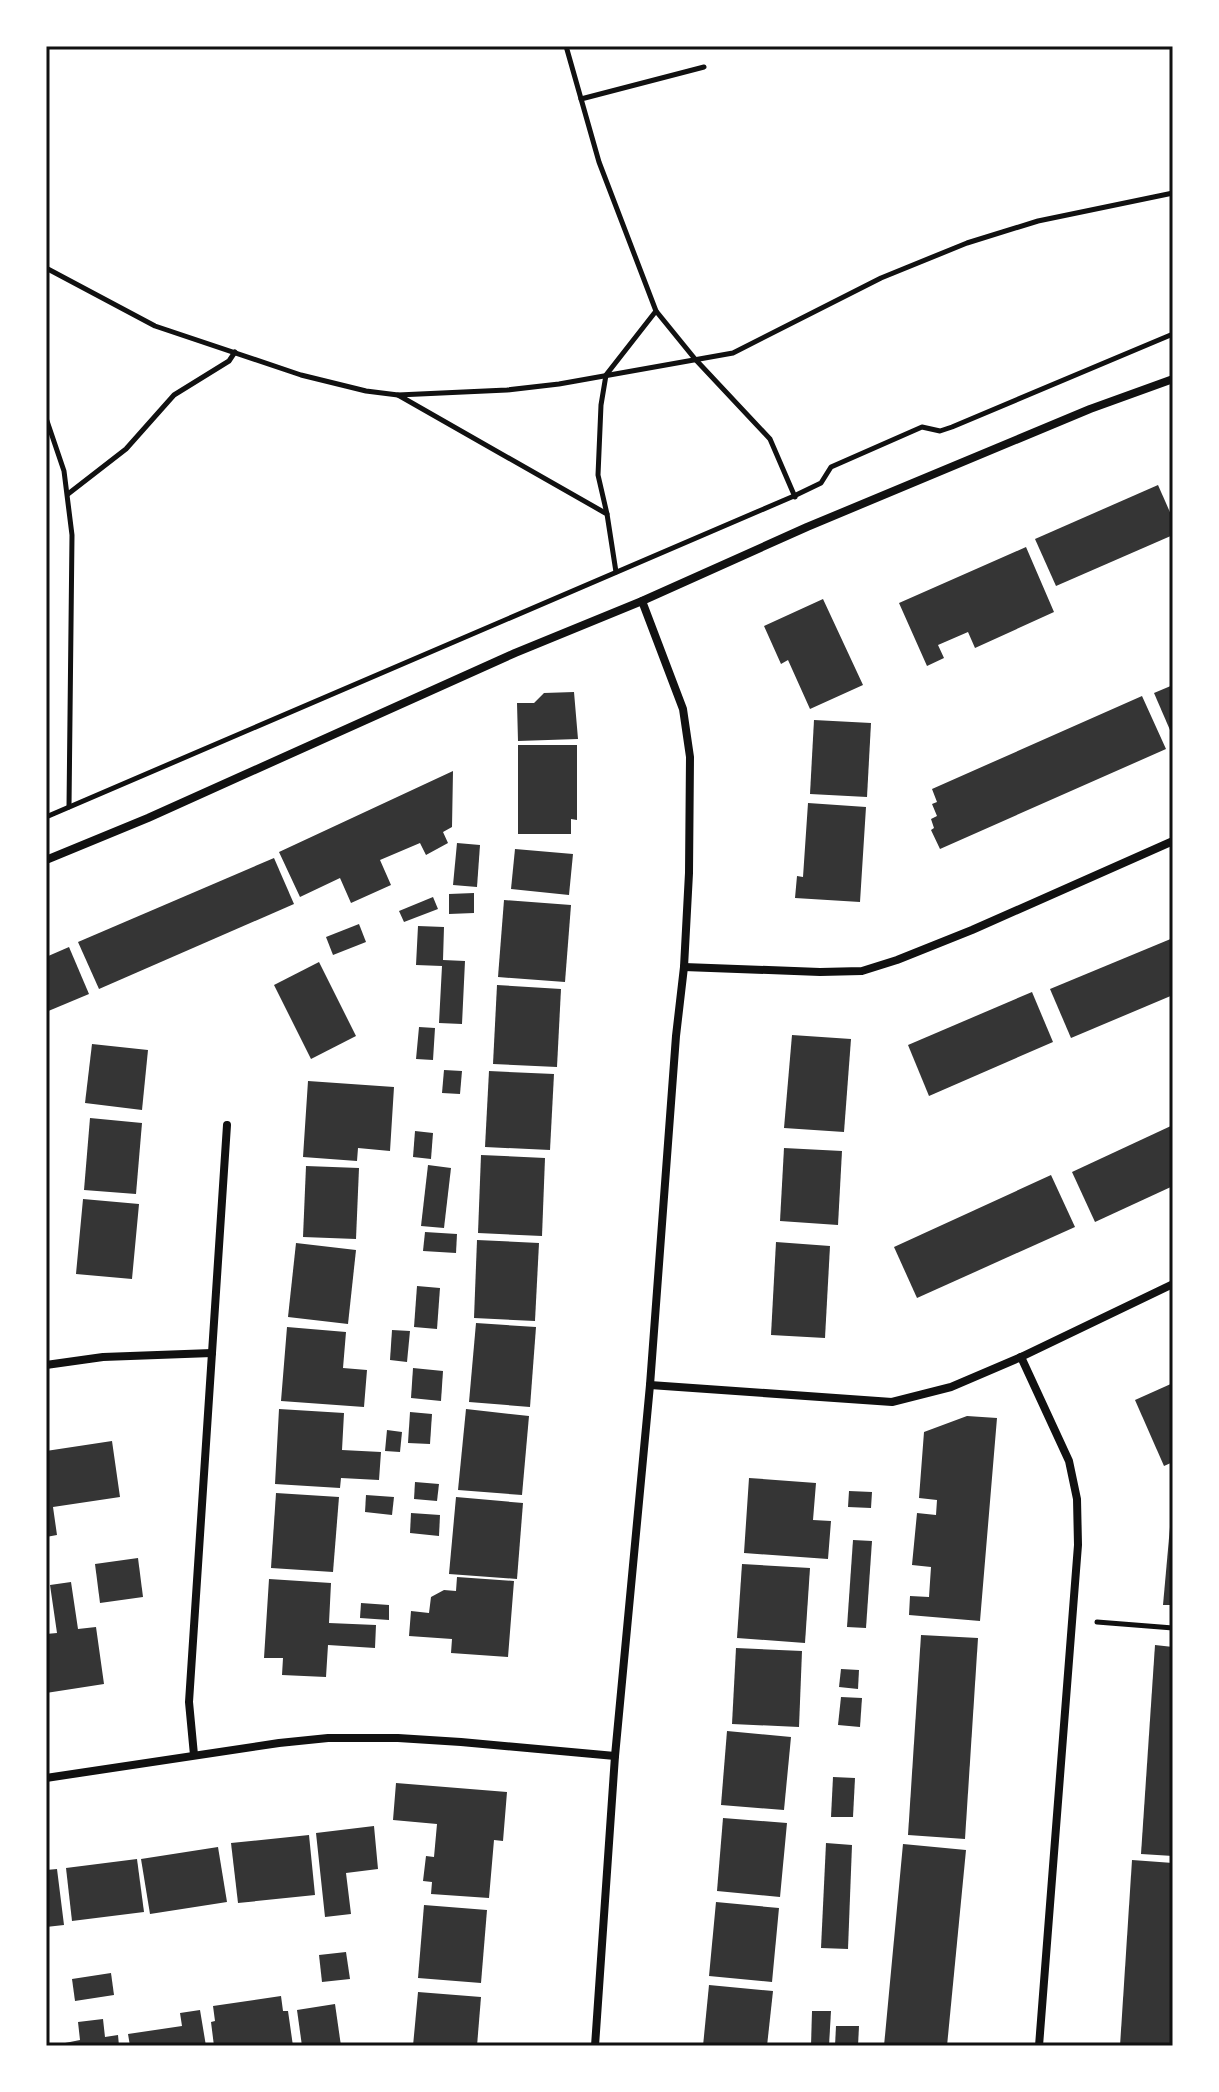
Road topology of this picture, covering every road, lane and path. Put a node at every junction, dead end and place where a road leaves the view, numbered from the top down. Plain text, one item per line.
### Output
1 (566, 46) edge
2 (704, 67) dead end
3 (581, 99) junction
4 (1173, 193) edge
5 (46, 268) edge
6 (656, 311) junction
7 (1173, 334) edge
8 (235, 352) junction
9 (695, 359) junction
10 (606, 375) junction
11 (1173, 379) edge
12 (398, 395) junction
13 (46, 418) edge
14 (68, 494) junction
15 (794, 496) junction
16 (607, 514) junction
17 (807, 527) junction
18 (616, 572) junction
19 (642, 601) junction
20 (69, 807) junction
21 (46, 817) edge
22 (1173, 841) edge
23 (46, 860) edge
24 (684, 967) junction
25 (227, 1125) dead end
26 (1173, 1284) edge
27 (212, 1353) junction
28 (1021, 1357) junction
29 (46, 1365) edge
30 (650, 1385) junction
31 (1072, 1620) junction
32 (1173, 1628) edge
33 (194, 1755) junction
34 (615, 1756) junction
35 (46, 1778) edge
36 (595, 2046) edge
37 (1039, 2046) edge

1 - 3 path
2 - 3 path
3 - 6 path
4 - 9 path
5 - 8 path
6 - 9 path
6 - 10 path
7 - 15 path
8 - 12 path
8 - 14 path
9 - 10 path
9 - 15 path
10 - 12 path
10 - 16 path
11 - 17 street
12 - 16 path
13 - 14 path
14 - 20 path
15 - 17 path
15 - 18 path
16 - 18 path
17 - 19 street
18 - 20 path
19 - 23 street
19 - 24 street
20 - 21 path
22 - 24 street
24 - 30 street
25 - 27 street
26 - 28 street
27 - 29 street
27 - 33 street
28 - 30 street
28 - 31 street
30 - 34 street
31 - 32 path
31 - 37 street
33 - 34 street
33 - 35 street
34 - 36 street

